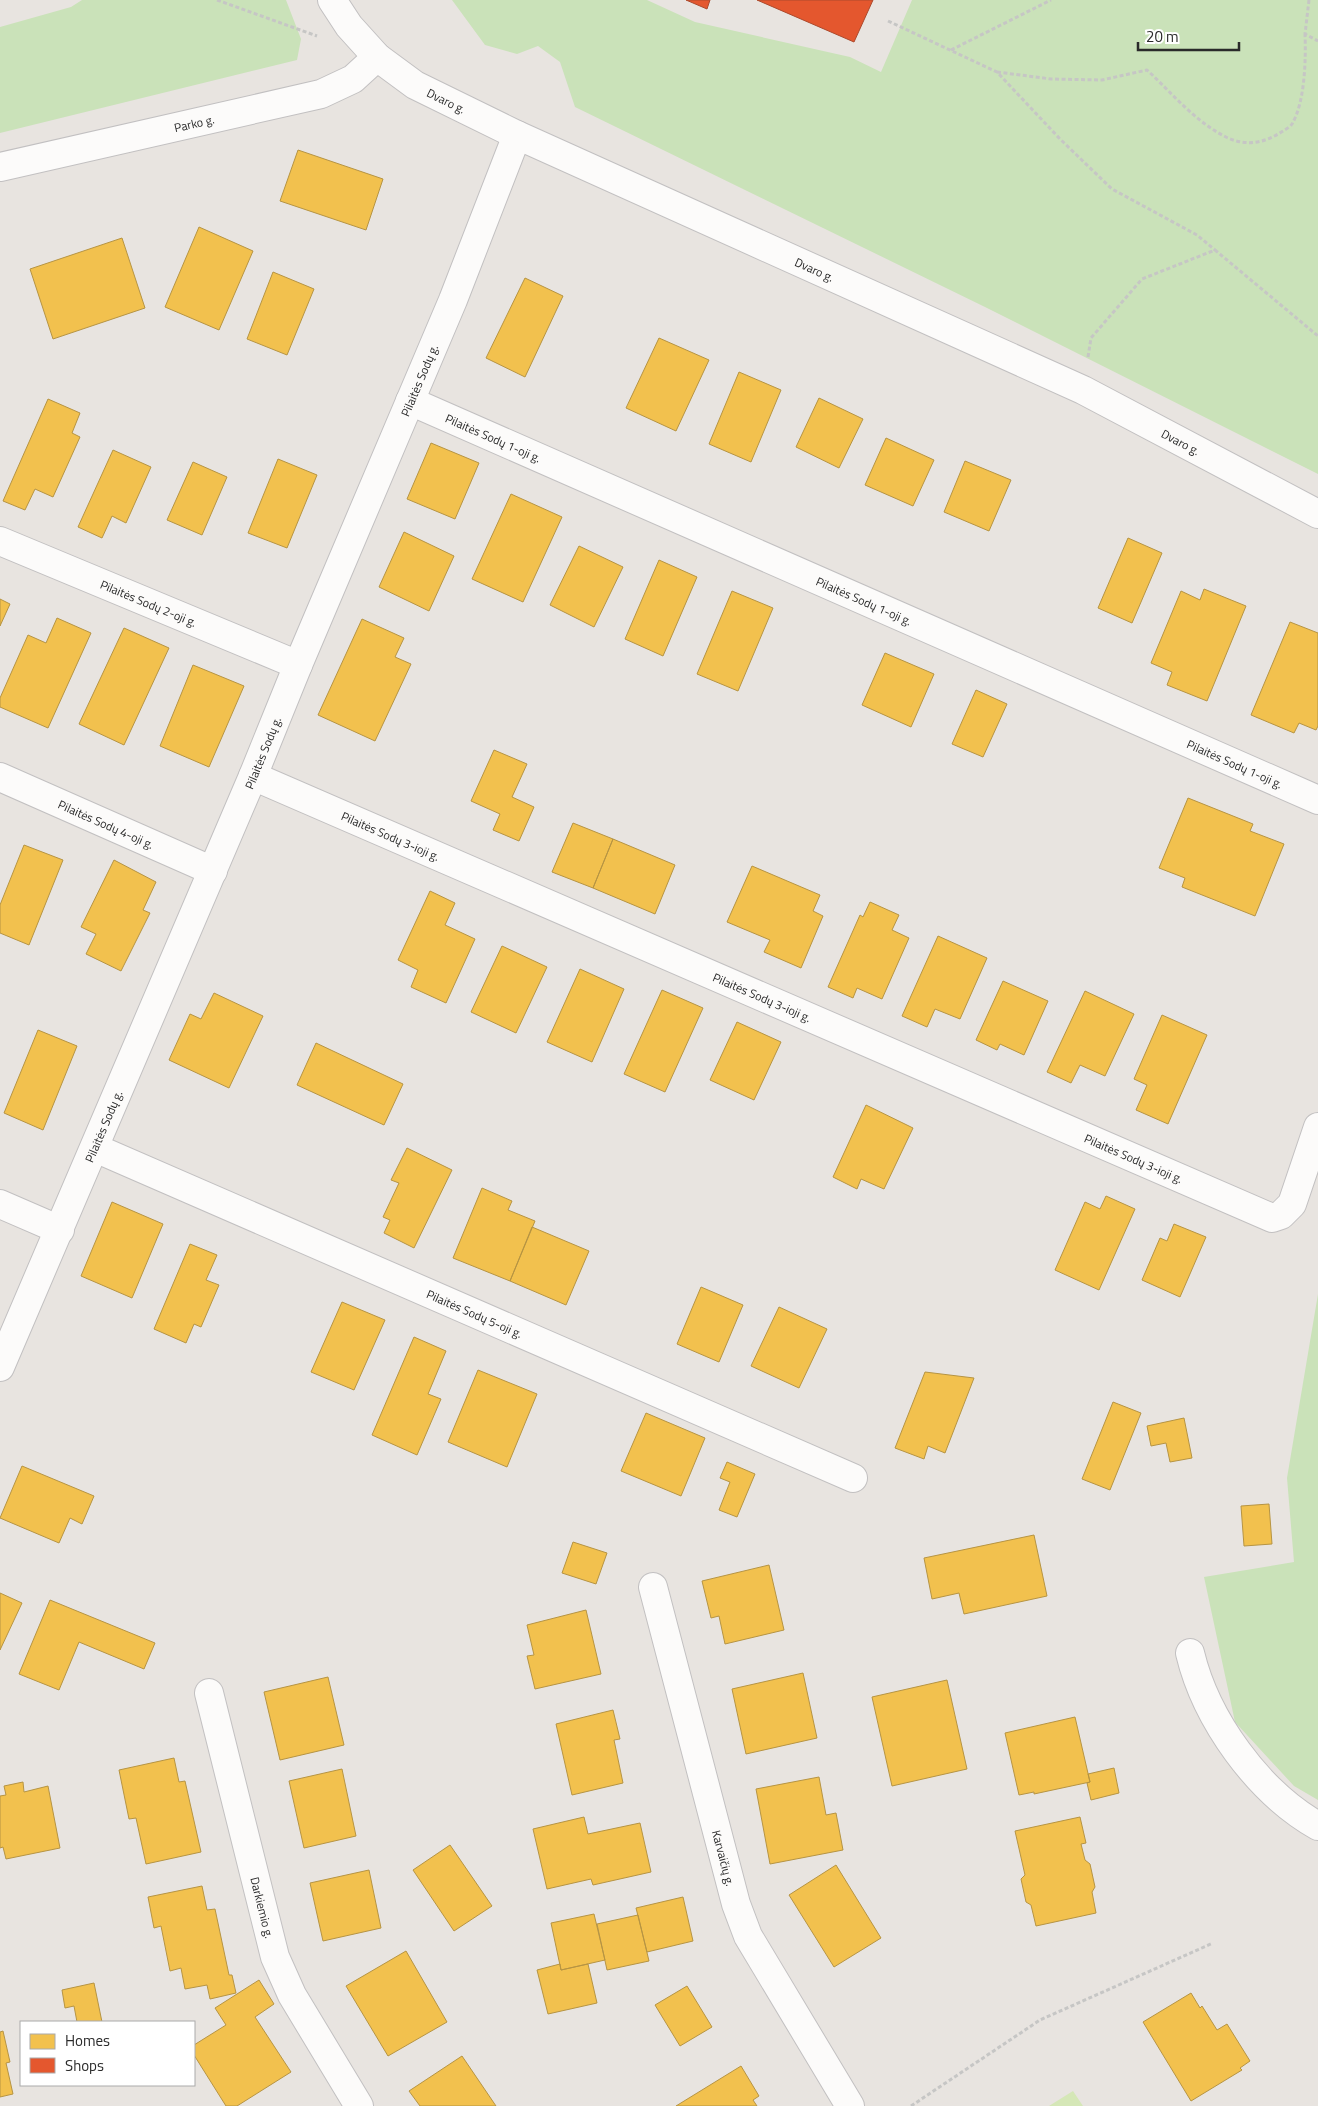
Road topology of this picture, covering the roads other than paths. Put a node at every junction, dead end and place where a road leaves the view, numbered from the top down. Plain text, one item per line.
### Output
1 (332, 0) edge
2 (377, 57) junction
3 (517, 135) junction
4 (0, 167) edge
5 (410, 401) junction
6 (1318, 514) edge
7 (0, 541) edge
8 (298, 665) junction
9 (253, 776) junction
10 (0, 777) edge
11 (1318, 800) edge
12 (213, 871) junction
13 (1318, 1127) edge
14 (95, 1148) junction
15 (0, 1204) edge
16 (60, 1230) junction
17 (0, 1367) edge
18 (853, 1478) dead end
19 (653, 1587) dead end
20 (1190, 1653) dead end
21 (209, 1694) dead end
22 (1318, 1826) edge
23 (359, 2106) edge
24 (850, 2106) edge

1 - 2 street, Dvaro g.
2 - 3 street, Dvaro g.
2 - 4 street, Parko g.
3 - 5 street, Pilaitės Sodų g.
3 - 6 street, Dvaro g.
5 - 8 street, Pilaitės Sodų g.
5 - 11 street, Pilaitės Sodų 1-oji g.
7 - 8 street, Pilaitės Sodų 2-oji g.
8 - 9 street, Pilaitės Sodų g.
9 - 12 street, Pilaitės Sodų g.
9 - 13 street, Pilaitės Sodų 3-ioji g.
10 - 12 street, Pilaitės Sodų 4-oji g.
12 - 14 street, Pilaitės Sodų g.
14 - 16 street, Pilaitės Sodų g.
14 - 18 street, Pilaitės Sodų 5-oji g.
15 - 16 street
16 - 17 street, Pilaitės Sodų g.
19 - 24 street, Karvaičių g.
20 - 22 street
21 - 23 street, Darkiemio g.

